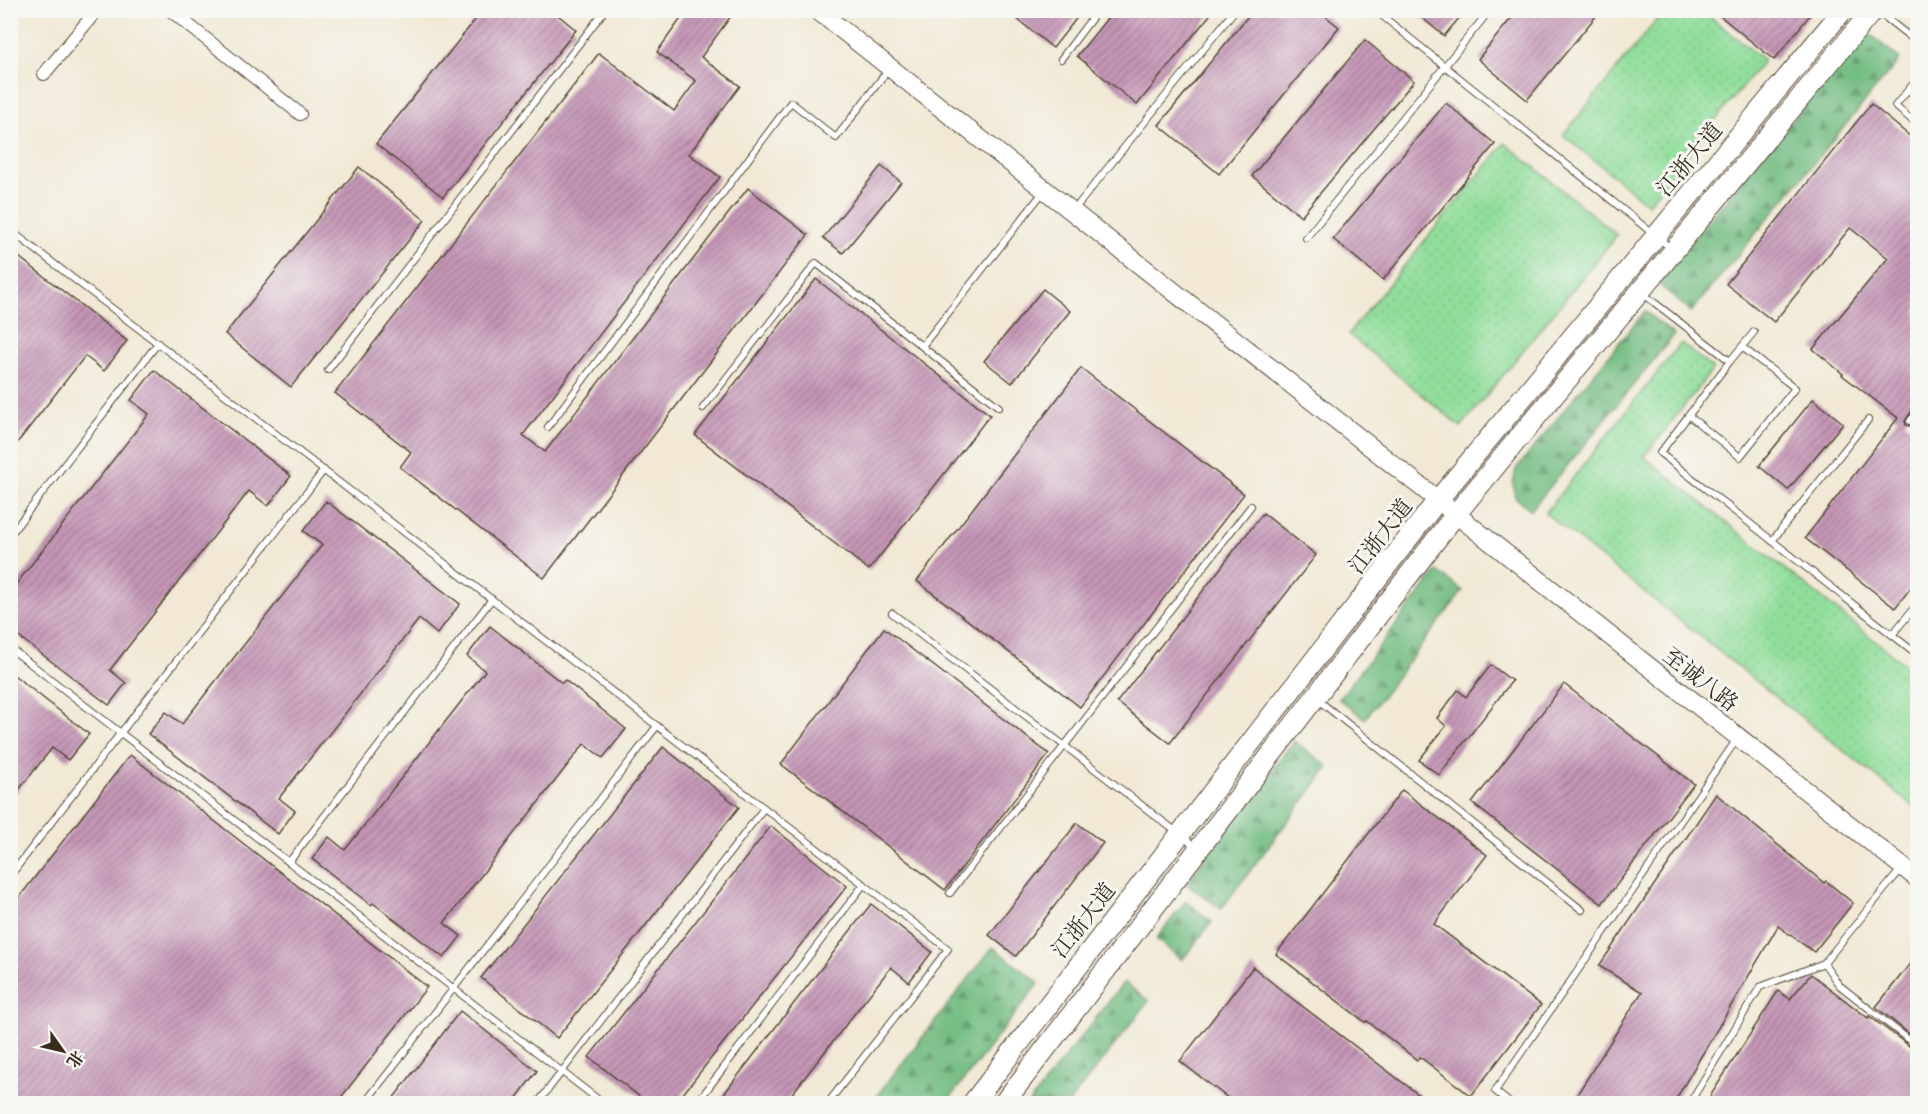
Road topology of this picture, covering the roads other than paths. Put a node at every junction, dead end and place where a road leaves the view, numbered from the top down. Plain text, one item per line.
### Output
1 (97, 10) edge
2 (170, 10) edge
3 (605, 10) edge
4 (818, 10) edge
5 (1098, 10) edge
6 (1235, 10) edge
7 (1375, 10) edge
8 (1490, 10) edge
9 (1843, 10) edge
10 (1875, 10) edge
11 (1917, 43) edge
12 (1060, 59) dead end
13 (1445, 66) junction
14 (890, 68) junction
15 (44, 74) dead end
16 (1917, 78) edge
17 (300, 114) dead end
18 (1917, 125) edge
19 (1044, 190) junction
20 (1072, 212) junction
21 (10, 230) edge
22 (1656, 236) junction
23 (1306, 238) dead end
24 (1675, 252) junction
25 (1642, 292) junction
26 (1754, 332) dead end
27 (158, 344) junction
28 (923, 345) junction
29 (1742, 346) junction
30 (1730, 361) junction
31 (328, 370) dead end
32 (999, 406) dead end
33 (703, 408) dead end
34 (1917, 411) edge
35 (1689, 416) junction
36 (1868, 420) dead end
37 (1910, 421) dead end
38 (548, 427) dead end
39 (324, 471) junction
40 (1437, 501) junction
41 (1251, 506) dead end
42 (1455, 515) junction
43 (10, 535) edge
44 (1772, 541) junction
45 (492, 599) junction
46 (1917, 603) edge
47 (892, 613) dead end
48 (1892, 635) junction
49 (10, 648) edge
50 (1917, 655) edge
51 (1315, 698) junction
52 (657, 726) junction
53 (121, 733) junction
54 (1738, 738) junction
55 (1064, 746) junction
56 (764, 808) junction
57 (1179, 834) junction
58 (1198, 849) junction
59 (289, 862) junction
60 (1902, 867) junction
61 (10, 876) edge
62 (1917, 879) edge
63 (864, 884) junction
64 (950, 893) dead end
65 (1582, 910) dead end
66 (1824, 963) junction
67 (454, 988) junction
68 (1917, 1047) edge
69 (561, 1071) junction
70 (364, 1104) edge
71 (537, 1104) edge
72 (604, 1104) edge
73 (696, 1104) edge
74 (827, 1104) edge
75 (972, 1104) edge
76 (1003, 1104) edge
77 (1511, 1104) edge
78 (1689, 1104) edge

1 - 15 street
2 - 17 street
3 - 31 lane
4 - 14 main road, 至诚八路
5 - 12 lane
6 - 20 lane
7 - 13 lane
8 - 13 lane
9 - 22 main road, 江浙大道
10 - 11 lane
10 - 24 main road, 江浙大道
13 - 22 lane
13 - 23 lane
14 - 19 main road, 至诚八路
14 - 38 lane
16 - 18 lane
19 - 20 main road, 至诚八路
19 - 28 lane
20 - 40 main road, 至诚八路
21 - 27 lane
22 - 24 lane
22 - 40 main road, 江浙大道
24 - 25 main road, 江浙大道
25 - 30 lane
25 - 42 main road, 江浙大道
26 - 29 lane
27 - 39 lane
27 - 43 lane
28 - 32 lane
28 - 33 lane
29 - 30 lane
29 - 35 lane
30 - 35 lane
34 - 37 lane
35 - 44 lane
36 - 44 lane
39 - 45 lane
39 - 53 lane
40 - 42 main road, 至诚八路
40 - 57 main road, 江浙大道
41 - 55 lane
42 - 51 main road, 江浙大道
42 - 54 main road, 至诚八路
44 - 48 lane
45 - 52 lane
45 - 59 lane
46 - 48 lane
47 - 55 lane
48 - 50 lane
49 - 53 lane
51 - 58 main road, 江浙大道
51 - 65 lane
52 - 56 lane
52 - 67 lane
53 - 59 lane
53 - 61 lane
54 - 60 main road, 至诚八路
54 - 77 lane
55 - 57 lane
55 - 64 lane
56 - 63 lane
56 - 69 lane
57 - 58 lane
57 - 75 main road, 江浙大道
58 - 76 main road, 江浙大道
59 - 67 lane
60 - 62 main road, 至诚八路
60 - 66 lane
63 - 73 lane
63 - 74 lane
66 - 68 lane
66 - 78 lane
67 - 69 lane
67 - 70 lane
69 - 71 lane
69 - 72 lane

